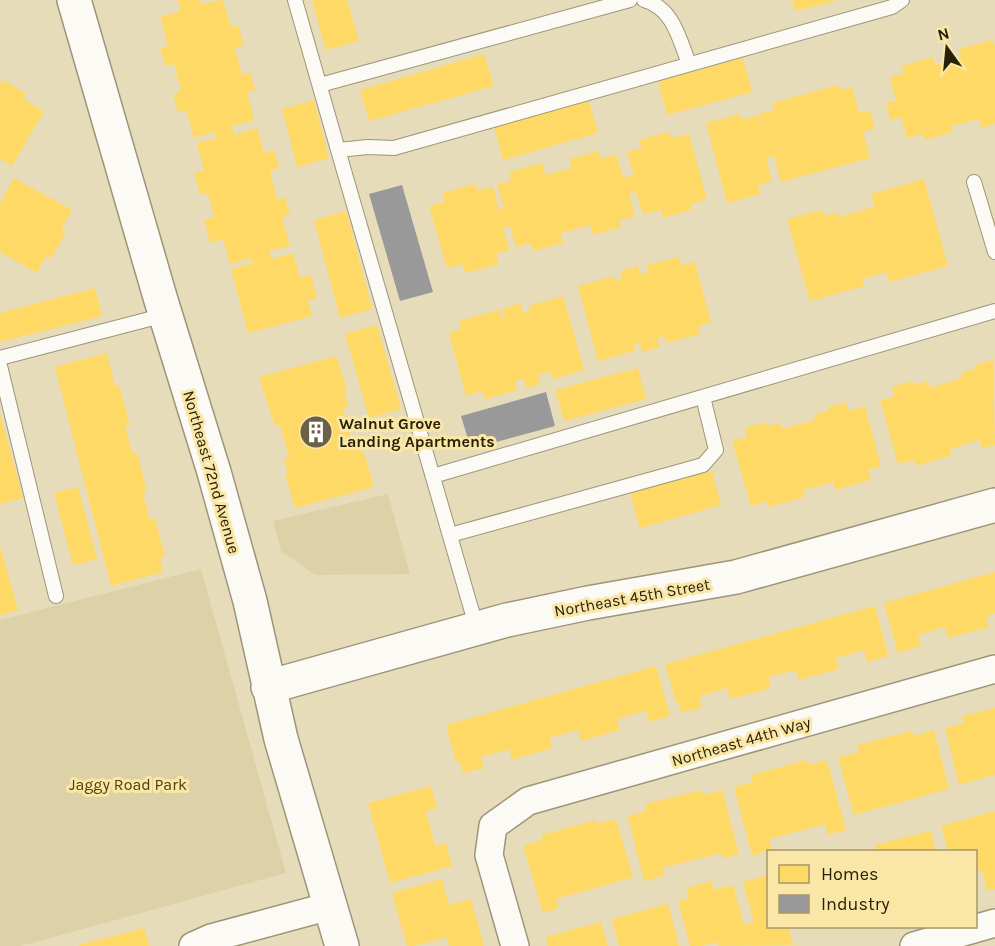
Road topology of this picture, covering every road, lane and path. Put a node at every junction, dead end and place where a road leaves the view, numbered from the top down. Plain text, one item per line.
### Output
1 (74, 0) edge
2 (295, 0) edge
3 (630, 0) edge
4 (644, 0) edge
5 (902, 0) edge
6 (689, 64) junction
7 (320, 85) junction
8 (338, 150) junction
9 (974, 182) dead end
10 (995, 252) edge
11 (995, 311) edge
12 (165, 315) junction
13 (0, 358) edge
14 (0, 366) edge
15 (703, 397) junction
16 (433, 476) junction
17 (995, 505) edge
18 (450, 535) junction
19 (56, 596) dead end
20 (477, 629) junction
21 (995, 669) edge
22 (268, 687) junction
23 (330, 906) junction
24 (995, 923) edge
25 (193, 946) edge
26 (342, 946) edge
27 (515, 946) edge
28 (914, 946) edge

1 - 12 street, Northeast 72nd Avenue
2 - 7 lane
3 - 7 lane
4 - 6 lane
5 - 6 lane
6 - 8 lane
7 - 8 lane
8 - 16 lane
9 - 10 lane
11 - 15 lane
12 - 13 lane
12 - 22 street, Northeast 72nd Avenue
14 - 19 lane
15 - 16 lane
15 - 18 lane
16 - 18 lane
17 - 20 street, Northeast 45th Street
18 - 20 lane
20 - 22 street, Northeast 45th Street
21 - 27 street, Northeast 44th Way
22 - 23 street, Northeast 72nd Avenue
23 - 25 street
23 - 26 street, Northeast 72nd Avenue
24 - 28 street

